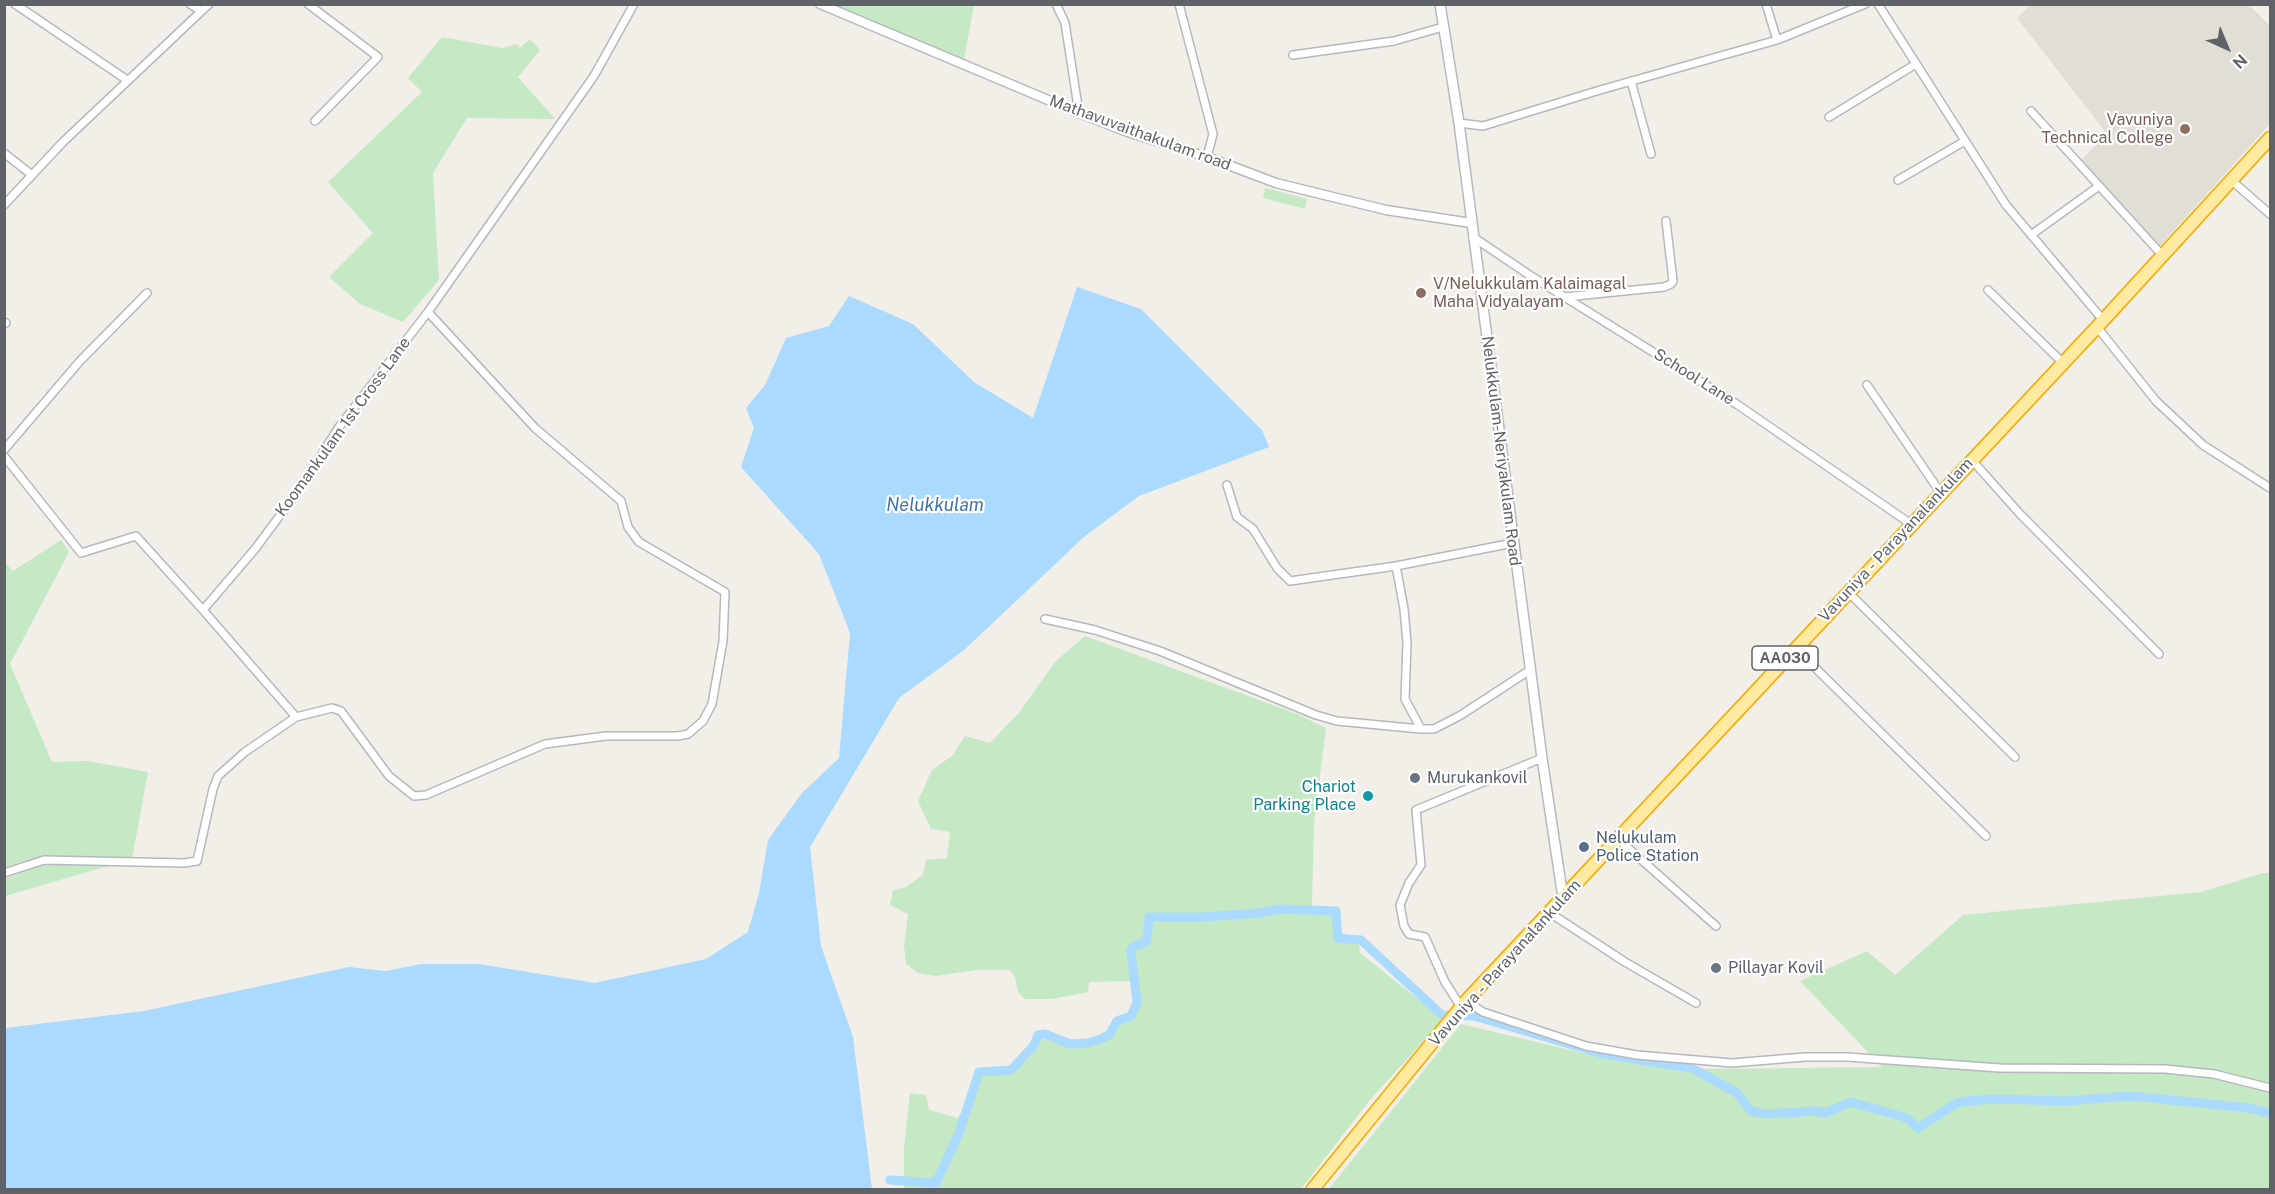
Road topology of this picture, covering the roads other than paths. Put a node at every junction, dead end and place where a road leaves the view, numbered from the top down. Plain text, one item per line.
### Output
1 (15, 4) edge
2 (190, 4) edge
3 (209, 4) edge
4 (308, 4) edge
5 (634, 4) edge
6 (820, 4) edge
7 (1056, 4) edge
8 (1179, 4) edge
9 (1440, 4) edge
10 (1766, 4) edge
11 (1865, 4) edge
12 (1878, 4) edge
13 (201, 11) junction
14 (1443, 27) junction
15 (1777, 40) junction
16 (1293, 55) dead end
17 (1916, 64) junction
18 (127, 80) junction
19 (1631, 81) junction
20 (2031, 111) dead end
21 (1079, 113) junction
22 (1829, 117) dead end
23 (315, 121) dead end
24 (1459, 123) junction
25 (2271, 138) edge
26 (1965, 141) junction
27 (4, 153) edge
28 (1651, 154) dead end
29 (1207, 157) junction
30 (33, 175) junction
31 (1898, 180) dead end
32 (2231, 180) junction
33 (2098, 186) junction
34 (4, 205) edge
35 (2271, 214) edge
36 (1666, 221) dead end
37 (1471, 223) junction
38 (2031, 235) junction
39 (1473, 237) junction
40 (2162, 255) junction
41 (1988, 290) dead end
42 (147, 293) dead end
43 (1565, 297) junction
44 (428, 312) junction
45 (2100, 323) junction
46 (2062, 363) junction
47 (1867, 385) dead end
48 (4, 450) edge
49 (4, 456) edge
50 (1971, 459) junction
51 (1227, 485) dead end
52 (2271, 488) edge
53 (1940, 492) junction
54 (1911, 524) junction
55 (1513, 543) junction
56 (1396, 566) junction
57 (1848, 592) junction
58 (203, 610) junction
59 (1046, 619) dead end
60 (1795, 648) junction
61 (2159, 654) dead end
62 (1530, 670) junction
63 (297, 717) junction
64 (1421, 729) junction
65 (2015, 757) dead end
66 (1542, 758) junction
67 (1986, 837) dead end
68 (1618, 839) junction
69 (4, 873) edge
70 (1563, 898) junction
71 (1550, 913) junction
72 (1716, 926) dead end
73 (1696, 1003) dead end
74 (1463, 1004) junction
75 (2271, 1088) edge
76 (1312, 1190) edge

1 - 18 street
2 - 13 street
3 - 13 street
4 - 23 street
5 - 44 street, Koomankulam 1st Cross Lane
6 - 21 street, Mathavuvaithakulam road
7 - 21 street
8 - 29 street
9 - 14 main road, Nelukkulam-Neriyakulam Road
10 - 15 street
11 - 15 street
12 - 17 street
13 - 18 street
14 - 16 street
14 - 24 main road, Nelukkulam-Neriyakulam Road
15 - 19 street
17 - 22 street
17 - 26 street
18 - 30 street
19 - 24 street
19 - 28 street
20 - 33 street
21 - 29 street, Mathavuvaithakulam road
24 - 37 main road, Nelukkulam-Neriyakulam Road
25 - 32 highway, Vavuniya - Parayanalankulam / AA030
26 - 31 street
26 - 38 street
27 - 30 street
29 - 37 street, Mathavuvaithakulam road
30 - 34 street
32 - 35 street
32 - 40 highway, Vavuniya - Parayanalankulam / AA030
33 - 38 street
33 - 40 street
36 - 43 street
37 - 39 main road, Nelukkulam-Neriyakulam Road
38 - 45 street
39 - 43 street, School Lane
39 - 55 main road, Nelukkulam-Neriyakulam Road
40 - 45 highway, Vavuniya - Parayanalankulam / AA030
41 - 46 street
42 - 48 street
43 - 54 street, School Lane
44 - 58 street, Koomankulam 1st Cross Lane
44 - 63 street
45 - 46 highway, Vavuniya - Parayanalankulam / AA030
45 - 52 street
46 - 50 highway, Vavuniya - Parayanalankulam / AA030
47 - 53 street
49 - 58 street
50 - 53 highway, Vavuniya - Parayanalankulam / AA030
50 - 61 street
51 - 56 street
53 - 54 highway, Vavuniya - Parayanalankulam / AA030
54 - 57 highway, Vavuniya - Parayanalankulam / AA030
55 - 56 street
55 - 62 main road, Nelukkulam-Neriyakulam Road
56 - 64 street
57 - 60 highway, Vavuniya - Parayanalankulam / AA030
57 - 65 street
58 - 63 street
59 - 64 street
60 - 67 street
60 - 68 highway, Vavuniya - Parayanalankulam / AA030
62 - 64 street
62 - 66 main road, Nelukkulam-Neriyakulam Road
63 - 69 street
66 - 70 main road, Nelukkulam-Neriyakulam Road
66 - 74 street
68 - 70 highway, Vavuniya - Parayanalankulam / AA030
68 - 72 street
70 - 71 highway, Vavuniya - Parayanalankulam / AA030
71 - 73 street
71 - 74 highway, Vavuniya - Parayanalankulam / AA030
74 - 75 street
74 - 76 highway, Vavuniya - Parayanalankulam / AA030

